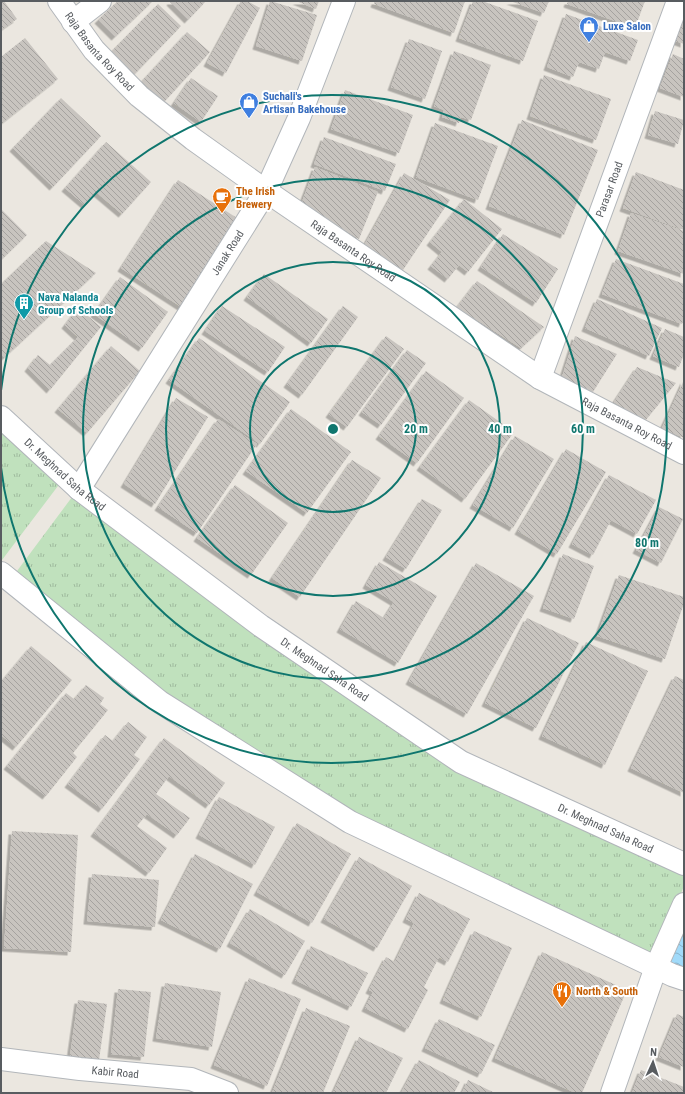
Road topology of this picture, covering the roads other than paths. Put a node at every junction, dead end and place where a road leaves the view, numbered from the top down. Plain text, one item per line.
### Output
1 (59, 1) edge
2 (100, 1) edge
3 (344, 1) edge
4 (678, 1) edge
5 (73, 22) junction
6 (266, 191) junction
7 (540, 378) junction
8 (1, 417) edge
9 (684, 453) edge
10 (79, 489) junction
11 (1, 573) edge
12 (684, 864) edge
13 (684, 904) edge
14 (656, 967) junction
15 (684, 979) edge
16 (1, 1059) edge
17 (227, 1093) edge
18 (612, 1093) edge

1 - 5 street, Raja Basanta Roy Road
2 - 5 street
3 - 6 street, Janak Road
4 - 7 street, Parasar Road
5 - 6 street, Raja Basanta Roy Road
6 - 7 street, Raja Basanta Roy Road
6 - 10 street, Janak Road
7 - 9 street, Raja Basanta Roy Road
8 - 10 street, Dr. Meghnad Saha Road
10 - 12 street, Dr. Meghnad Saha Road
11 - 14 street
13 - 14 street
14 - 15 street
14 - 18 street
16 - 17 street, Kabir Road

